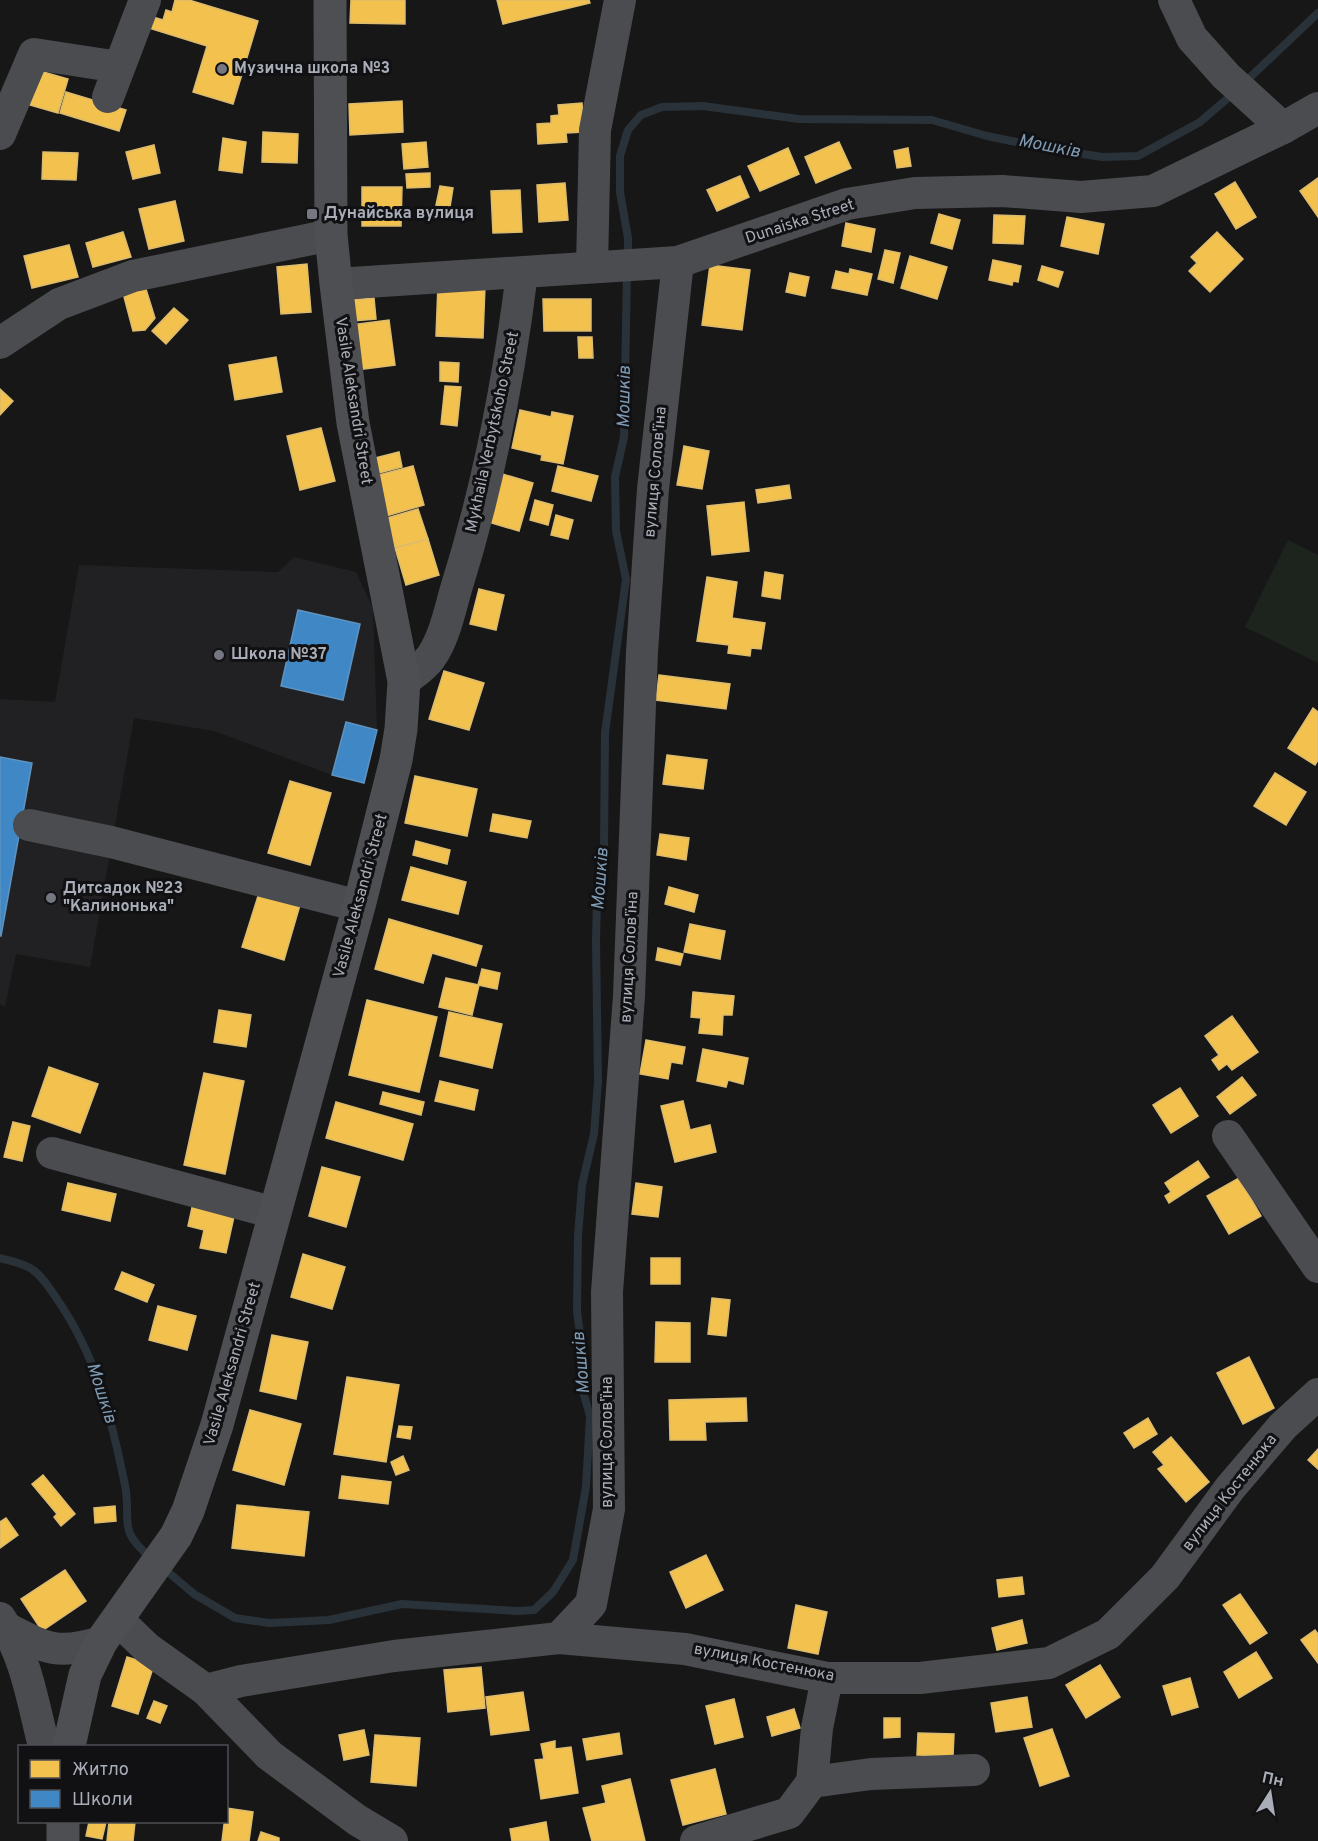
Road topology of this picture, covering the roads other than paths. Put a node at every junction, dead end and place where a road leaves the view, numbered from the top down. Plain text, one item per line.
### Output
1 (145, 0) edge
2 (620, 0) edge
3 (1174, 0) edge
4 (327, 1) edge
5 (119, 67) junction
6 (108, 97) dead end
7 (1318, 108) edge
8 (1283, 128) junction
9 (0, 134) edge
10 (332, 235) junction
11 (678, 262) junction
12 (619, 265) junction
13 (522, 273) junction
14 (336, 284) junction
15 (0, 343) edge
16 (404, 681) junction
17 (29, 825) dead end
18 (359, 906) junction
19 (1228, 1136) dead end
20 (52, 1153) dead end
21 (275, 1212) junction
22 (1318, 1267) edge
23 (1318, 1394) edge
24 (4, 1624) edge
25 (110, 1631) junction
26 (559, 1638) junction
27 (13, 1676) edge
28 (827, 1678) junction
29 (206, 1690) junction
30 (44, 1745) edge
31 (69, 1745) edge
32 (974, 1770) dead end
33 (812, 1782) junction
34 (63, 1823) edge
35 (63, 1841) edge
36 (392, 1841) edge
37 (696, 1841) edge

1 - 5 street
2 - 12 street
3 - 8 street
4 - 10 main road, Vasile Aleksandri Street
5 - 6 street
5 - 9 street
7 - 8 street, Dunaiska Street
8 - 11 street, Dunaiska Street
10 - 14 main road, Vasile Aleksandri Street
10 - 15 street
11 - 12 street, Dunaiska Street
11 - 26 street, вулиця Солов'їна
12 - 13 street, Dunaiska Street
13 - 14 street, Dunaiska Street
13 - 16 street, Mykhaila Verbytskoho Street
14 - 16 main road, Vasile Aleksandri Street
16 - 18 main road, Vasile Aleksandri Street
17 - 18 street
18 - 21 main road, Vasile Aleksandri Street
19 - 22 street
20 - 21 street
21 - 25 main road, Vasile Aleksandri Street
23 - 28 street, вулиця Костенюка
24 - 25 street
24 - 27 street
25 - 29 street
25 - 31 main road, Vasile Aleksandri Street
26 - 28 street, вулиця Костенюка
26 - 29 street, вулиця Костенюка
27 - 30 street
28 - 33 street
29 - 36 street
32 - 33 street
33 - 37 street
34 - 35 main road

